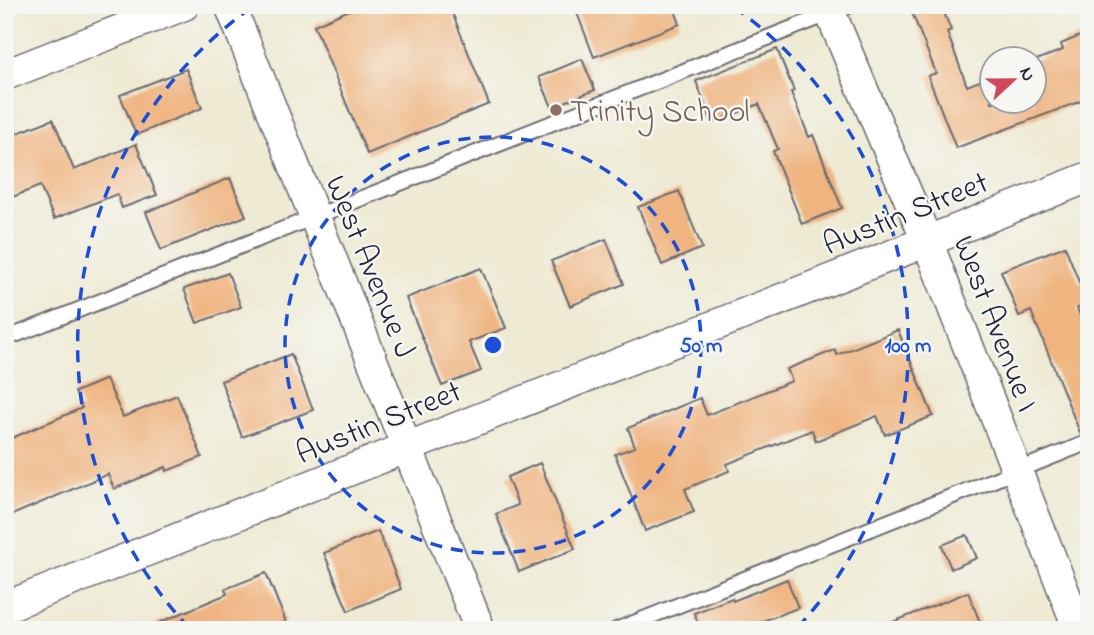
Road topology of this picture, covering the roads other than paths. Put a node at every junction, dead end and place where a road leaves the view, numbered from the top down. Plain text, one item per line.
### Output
1 (184, 5) edge
2 (230, 5) edge
3 (836, 8) edge
4 (5, 75) edge
5 (1089, 177) edge
6 (314, 217) junction
7 (927, 241) junction
8 (5, 339) edge
9 (1089, 442) edge
10 (406, 448) junction
11 (1017, 471) junction
12 (5, 607) edge
13 (480, 630) edge
14 (616, 630) edge
15 (1079, 630) edge

1 - 4 street
2 - 6 street, West Avenue J
3 - 6 lane
3 - 7 street, West Avenue I
5 - 7 street, Austin Street
6 - 8 lane
6 - 10 street, West Avenue J
7 - 10 street, Austin Street
7 - 11 street, West Avenue I
9 - 11 lane
10 - 12 street, Austin Street
10 - 13 street, West Avenue J
11 - 14 lane
11 - 15 street, West Avenue I

